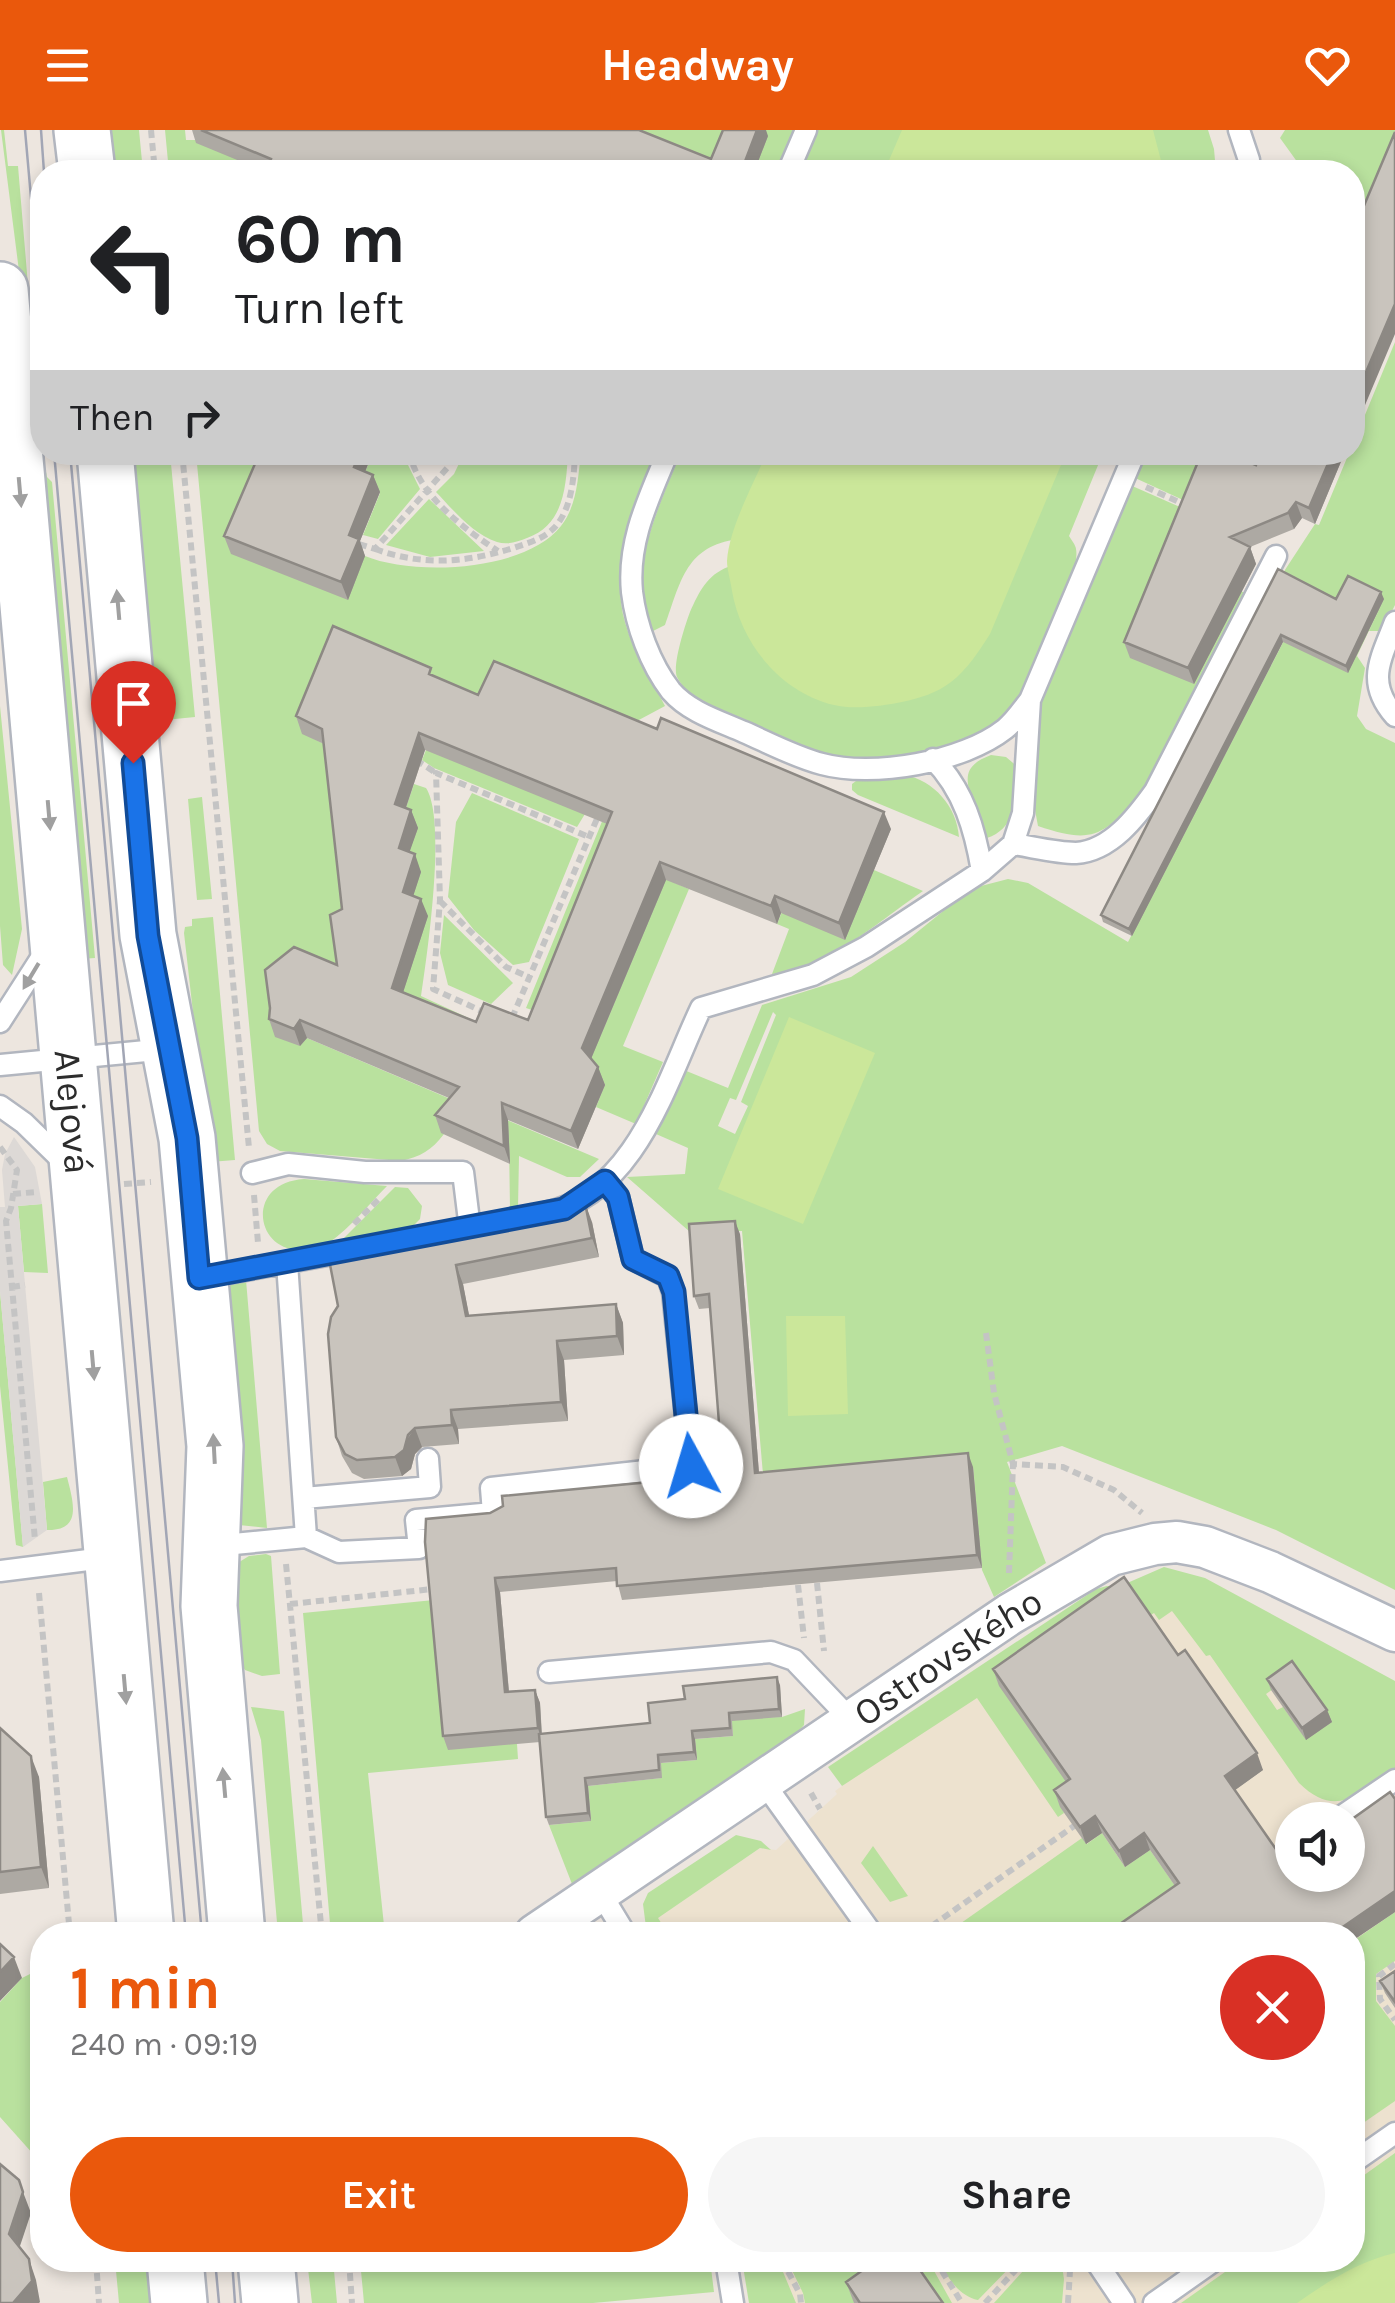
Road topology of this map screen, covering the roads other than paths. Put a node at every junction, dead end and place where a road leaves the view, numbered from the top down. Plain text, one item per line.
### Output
1 (82, 130) edge
2 (806, 130) edge
3 (1239, 130) edge
4 (86, 160) edge
5 (793, 160) edge
6 (1249, 160) edge
7 (0, 290) edge
8 (106, 465) edge
9 (663, 465) edge
10 (1130, 465) edge
11 (1276, 556) dead end
12 (1395, 622) edge
13 (1030, 700) junction
14 (1395, 716) edge
15 (933, 759) junction
16 (1013, 844) junction
17 (982, 872) junction
18 (59, 929) junction
19 (0, 1022) edge
20 (170, 1048) junction
21 (70, 1057) junction
22 (0, 1065) edge
23 (0, 1106) edge
24 (252, 1173) dead end
25 (78, 1181) junction
26 (605, 1181) junction
27 (526, 1217) edge
28 (470, 1229) edge
29 (377, 1245) edge
30 (287, 1263) junction
31 (199, 1278) junction
32 (428, 1459) dead end
33 (304, 1498) junction
34 (306, 1537) junction
35 (211, 1546) junction
36 (113, 1557) junction
37 (0, 1571) edge
38 (1395, 1631) edge
39 (549, 1672) dead end
40 (840, 1709) junction
41 (1395, 1780) edge
42 (764, 1782) junction
43 (1363, 1802) edge
44 (233, 1877) junction
45 (600, 1892) junction
46 (145, 1922) edge
47 (236, 1922) edge
48 (254, 1922) edge
49 (555, 1922) edge
50 (618, 1922) edge
51 (863, 1922) edge
52 (1395, 2133) edge
53 (1365, 2154) edge
54 (176, 2272) edge
55 (728, 2272) edge
56 (1103, 2272) edge
57 (1198, 2272) edge
58 (179, 2303) edge
59 (733, 2303) edge
60 (1124, 2303) edge
61 (1154, 2303) edge

1 - 4 street
2 - 5 lane
3 - 6 lane
7 -> 18 street, Alejová
20 -> 8 street
9 - 15 lane
10 - 13 lane
11 - 16 lane
12 - 14 lane
13 - 15 lane
13 - 16 lane
15 - 17 lane
16 - 17 lane
17 - 26 lane
18 -> 19 lane
18 - 21 street, Alejová
20 - 21 lane
20 - 31 street
21 - 22 lane
21 - 25 street, Alejová
23 - 25 lane
24 - 28 lane
25 -> 36 street, Alejová
26 - 27 lane
26 - 34 lane
29 - 30 lane
30 - 31 lane
30 - 33 lane
35 -> 31 street
32 - 33 lane
33 - 34 lane
34 - 35 lane
44 -> 35 street
36 - 37 lane
36 -> 46 street, Alejová
38 - 40 street, Ostrovského
39 - 40 lane
40 - 42 street, Ostrovského
41 - 43 lane
42 - 45 street, Ostrovského
42 - 51 lane
44 - 47 street
44 - 48 street
45 - 49 street, Ostrovského
45 - 50 lane
52 - 53 lane
54 - 58 street
55 - 59 lane
56 - 60 lane
57 - 61 lane

